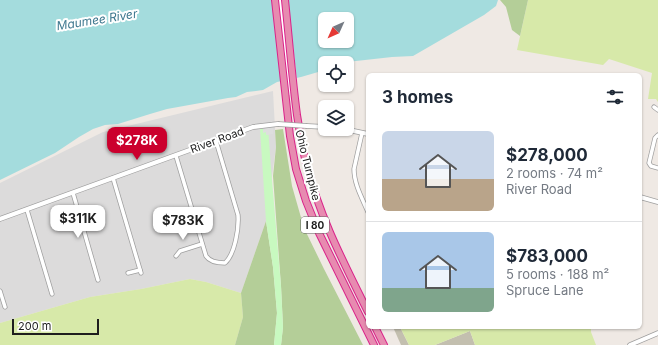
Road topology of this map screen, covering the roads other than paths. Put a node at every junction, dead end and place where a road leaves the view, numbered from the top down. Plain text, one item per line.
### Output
1 (275, 0) edge
2 (285, 0) edge
3 (654, 107) dead end
4 (658, 110) edge
5 (318, 127) edge
6 (354, 131) edge
7 (362, 133) junction
8 (366, 134) edge
9 (658, 135) edge
10 (216, 141) junction
11 (176, 156) junction
12 (658, 168) edge
13 (114, 178) junction
14 (73, 193) junction
15 (642, 198) edge
16 (658, 202) edge
17 (366, 207) edge
18 (27, 210) junction
19 (0, 219) edge
20 (202, 244) junction
21 (176, 256) dead end
22 (128, 273) dead end
23 (98, 280) dead end
24 (0, 291) edge
25 (52, 294) dead end
26 (5, 307) dead end
27 (366, 308) edge
28 (366, 329) edge
29 (366, 329) edge
30 (376, 329) edge
31 (658, 333) edge
32 (374, 345) edge
33 (384, 345) edge
34 (630, 345) edge

1 - 28 highway, Ohio Turnpike / I 80
2 - 27 highway, Ohio Turnpike / I 80
3 - 4 street
5 - 10 street, River Road, bridge
6 - 7 street
7 - 8 street
7 - 17 street
9 - 12 street
10 - 11 street, River Road
10 - 20 street
11 - 13 street, River Road
11 - 20 street
13 - 14 street, River Road
13 - 22 street
14 - 18 street, River Road
14 - 23 street
15 - 16 street
18 - 19 street, River Road
18 - 25 street
20 - 21 street
24 - 26 street
29 - 32 highway, Ohio Turnpike / I 80
30 - 33 highway
31 - 34 street

